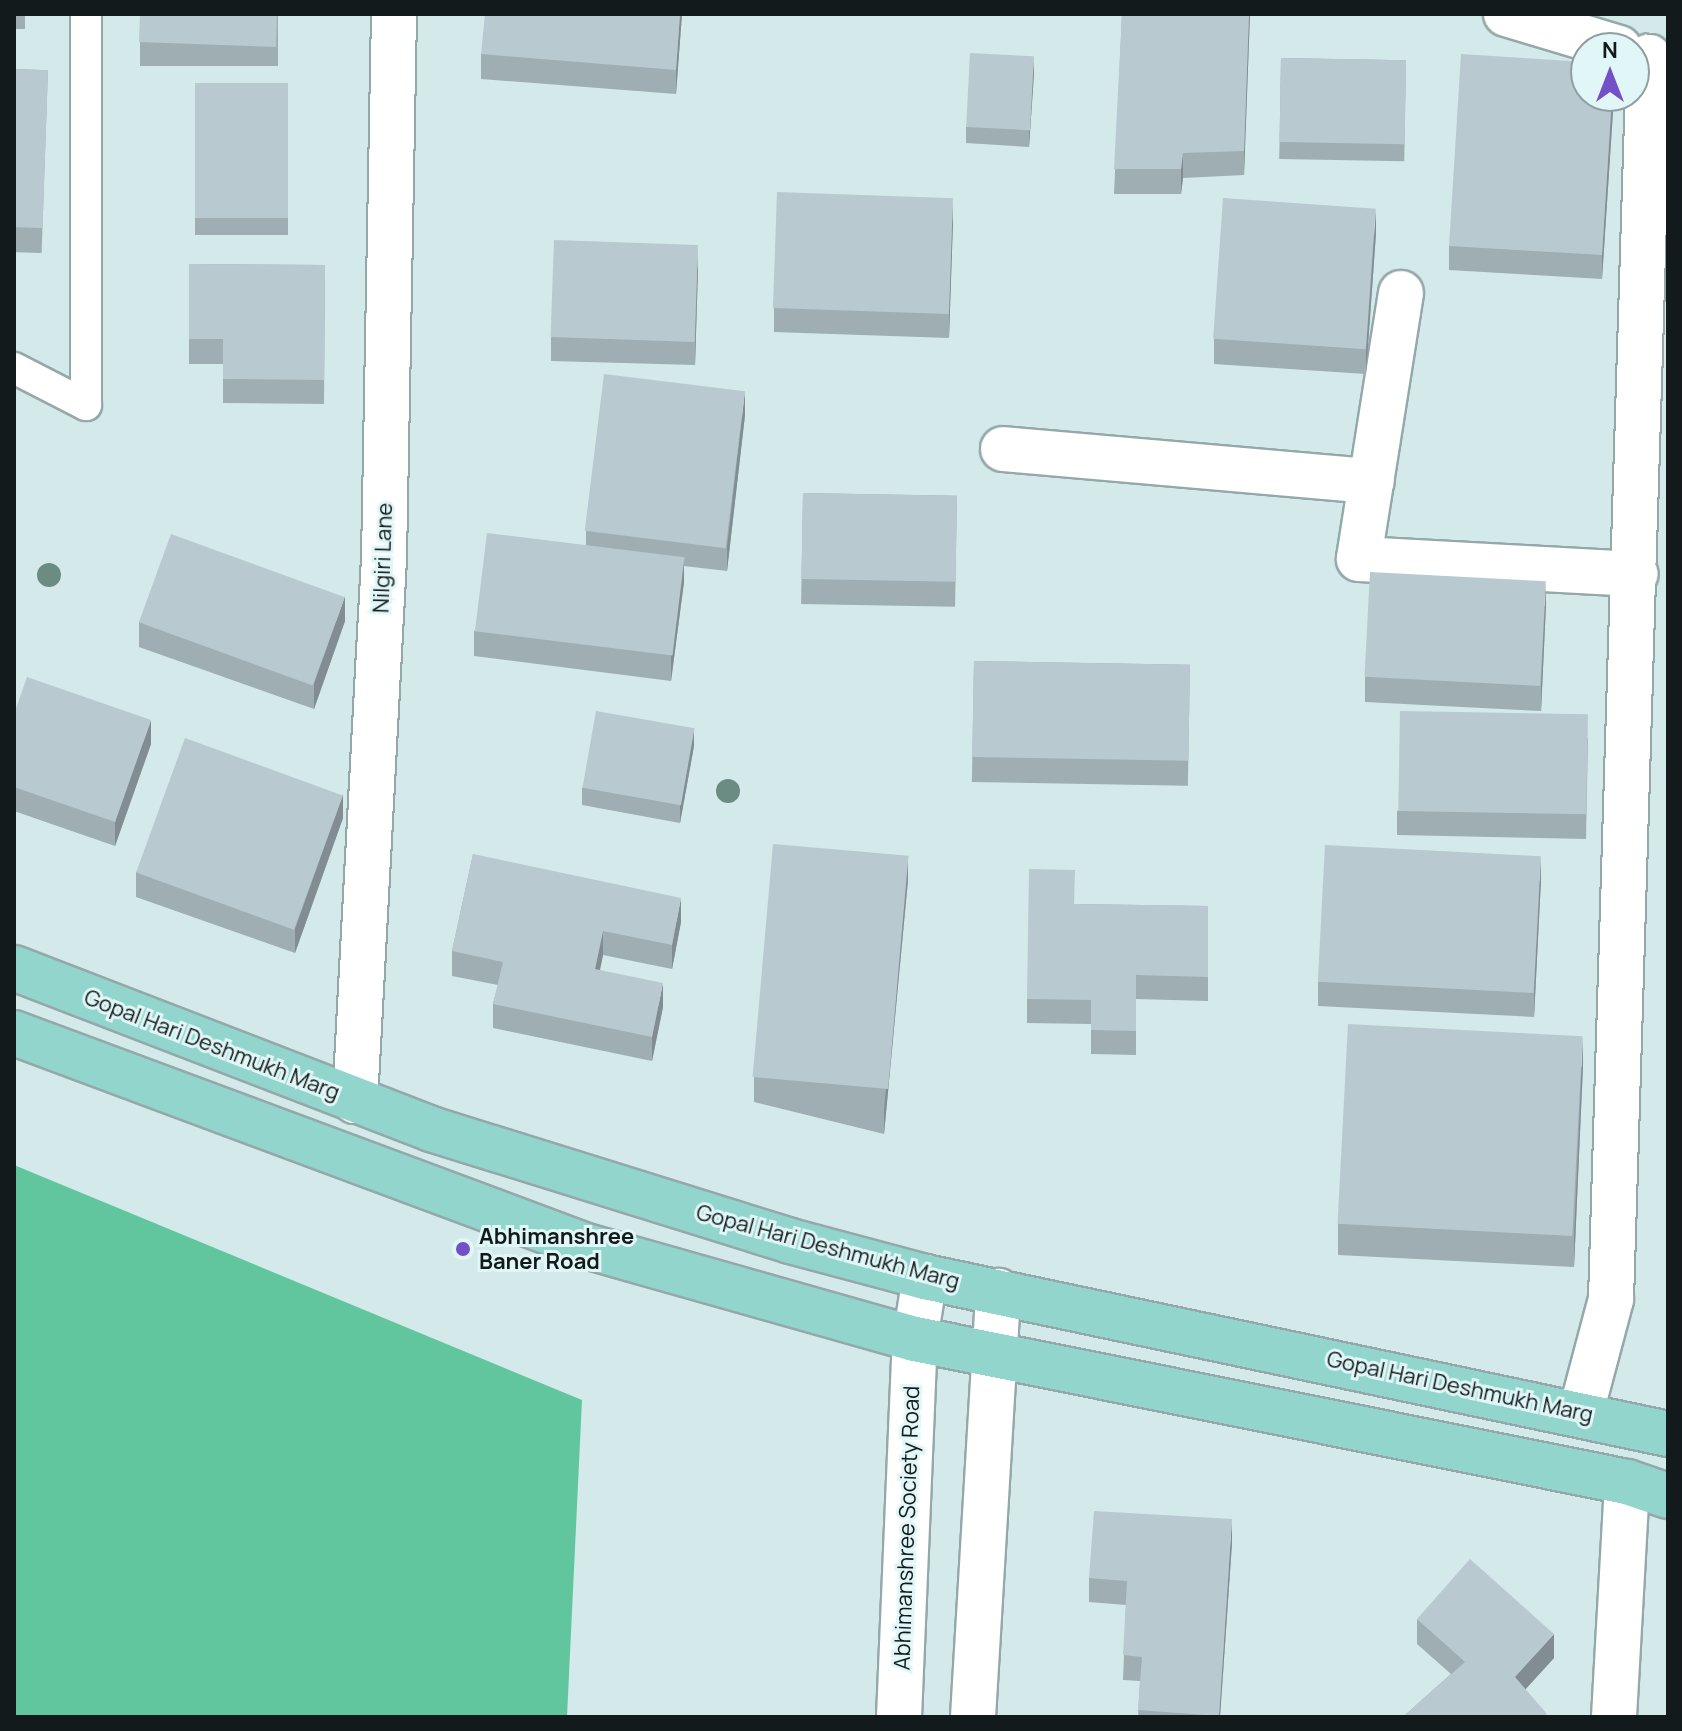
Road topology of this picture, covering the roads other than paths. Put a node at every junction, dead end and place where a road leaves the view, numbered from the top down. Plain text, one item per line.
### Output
1 (86, 14) edge
2 (394, 14) edge
3 (1506, 14) edge
4 (1570, 33) edge
5 (1642, 112) edge
6 (1401, 293) dead end
7 (14, 368) edge
8 (1003, 449) dead end
9 (1372, 481) junction
10 (1636, 574) junction
11 (14, 968) edge
12 (14, 1033) edge
13 (355, 1101) junction
14 (925, 1277) junction
15 (998, 1291) junction
16 (915, 1339) junction
17 (991, 1351) junction
18 (1581, 1412) junction
19 (1668, 1434) edge
20 (1627, 1482) junction
21 (1668, 1496) edge
22 (899, 1717) edge
23 (973, 1717) edge
24 (1614, 1717) edge

1 - 7 lane
2 - 13 street, Nilgiri Lane
3 - 4 street
5 - 10 street
6 - 9 street
8 - 9 street
9 - 10 street
10 - 18 street
11 - 13 main road, Gopal Hari Deshmukh Marg
12 - 16 main road
13 - 14 main road, Gopal Hari Deshmukh Marg
14 - 15 main road, Gopal Hari Deshmukh Marg
14 - 16 street, Abhimanshree Society Road
15 - 17 street
15 - 18 main road, Gopal Hari Deshmukh Marg
16 - 17 main road
16 - 22 street, Abhimanshree Society Road
17 - 20 main road
17 - 23 street
18 - 19 main road, Gopal Hari Deshmukh Marg
20 - 21 main road
20 - 24 street

